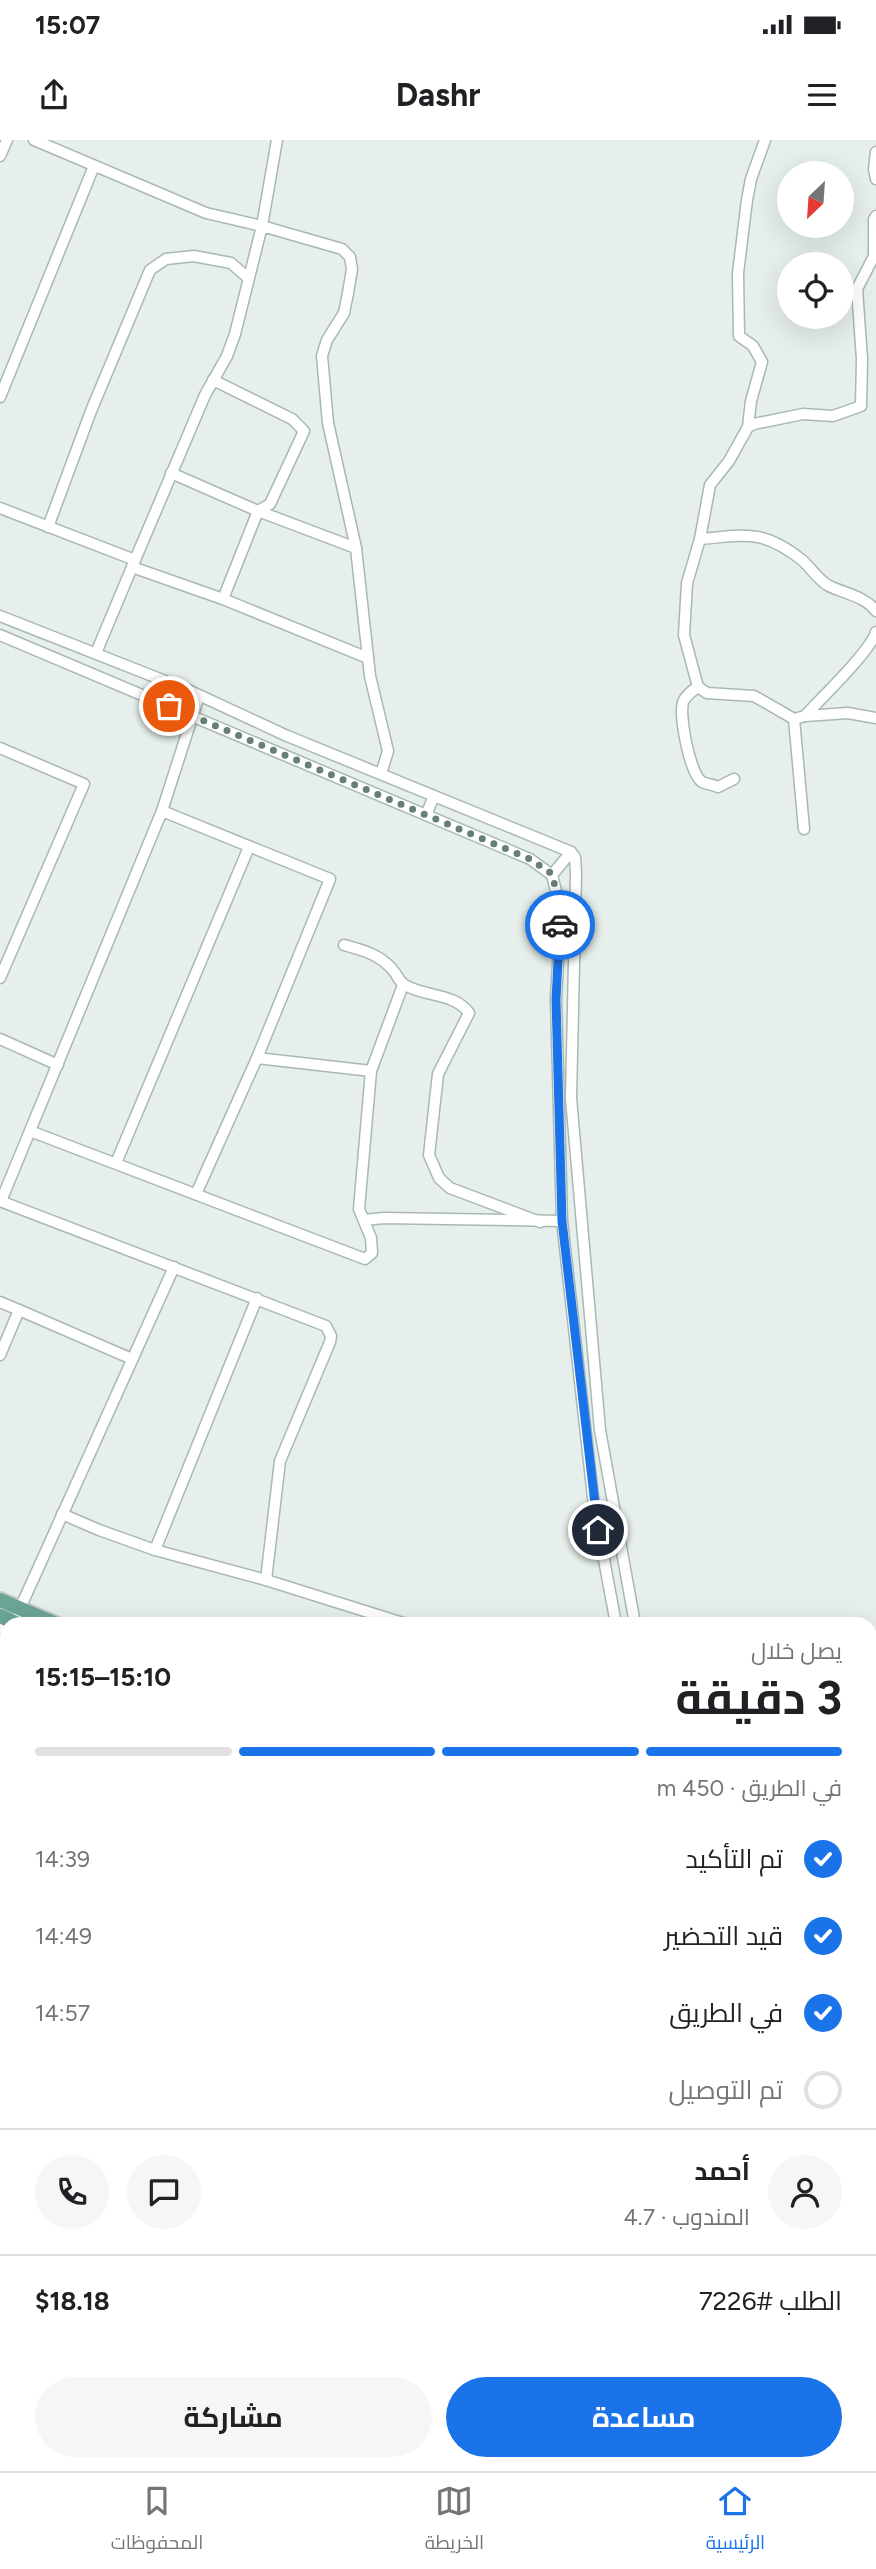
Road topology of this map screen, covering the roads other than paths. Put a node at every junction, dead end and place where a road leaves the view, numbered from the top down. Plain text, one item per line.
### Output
1 (7, 140) edge
2 (34, 140) edge
3 (277, 140) edge
4 (765, 140) edge
5 (876, 152) edge
6 (0, 156) edge
7 (94, 166) junction
8 (876, 179) edge
9 (876, 216) edge
10 (262, 226) junction
11 (248, 278) junction
12 (213, 380) junction
13 (0, 397) edge
14 (748, 428) junction
15 (171, 473) junction
16 (0, 508) edge
17 (258, 511) junction
18 (48, 527) junction
19 (700, 539) junction
20 (356, 548) junction
21 (134, 563) junction
22 (223, 599) junction
23 (876, 611) edge
24 (0, 616) edge
25 (876, 632) edge
26 (0, 635) edge
27 (96, 653) junction
28 (368, 658) junction
29 (698, 687) junction
30 (199, 696) junction
31 (194, 717) junction
32 (799, 717) junction
33 (876, 718) edge
34 (285, 735) junction
35 (0, 748) edge
36 (278, 752) junction
37 (381, 774) junction
38 (734, 779) dead end
39 (435, 796) junction
40 (162, 811) junction
41 (426, 815) junction
42 (804, 829) dead end
43 (249, 846) junction
44 (571, 852) junction
45 (552, 874) junction
46 (344, 945) dead end
47 (0, 978) edge
48 (403, 985) junction
49 (0, 1039) edge
50 (257, 1058) junction
51 (58, 1065) junction
52 (371, 1071) junction
53 (30, 1131) junction
54 (116, 1163) junction
55 (196, 1194) junction
56 (1, 1201) edge
57 (563, 1206) junction
58 (580, 1206) junction
59 (363, 1220) junction
60 (562, 1221) junction
61 (540, 1222) junction
62 (174, 1266) junction
63 (257, 1298) junction
64 (0, 1302) edge
65 (19, 1310) junction
66 (0, 1354) edge
67 (132, 1359) junction
68 (62, 1514) junction
69 (155, 1550) junction
70 (266, 1580) junction
71 (0, 1600) edge
72 (8, 1617) edge
73 (13, 1617) edge
74 (384, 1617) edge
75 (615, 1617) edge
76 (634, 1617) edge

1 - 6 street
2 - 7 street
3 - 10 street
4 - 14 street
5 - 8 street
7 - 10 street
7 - 13 street
9 - 14 street
10 - 11 street
10 - 20 street
11 - 12 street
11 - 18 street
12 - 15 street
12 - 17 street
14 - 19 street
15 - 17 street
15 - 21 street
16 - 18 street
17 - 20 street
17 - 22 street
18 - 21 street
19 - 23 street
19 - 29 street
20 - 28 street
21 - 22 street
21 - 27 street
22 - 28 street
24 - 27 street
25 - 32 street
26 - 31 street
27 - 30 street
28 - 37 street
29 - 32 street
29 - 38 street
30 - 31 street
30 - 34 street
31 - 36 street
31 - 40 street
32 - 33 street
32 - 42 street
34 - 36 street
34 - 37 street
35 - 47 street
36 - 41 street
37 - 39 street
39 - 41 street
39 - 44 street
40 - 43 street
40 - 51 street
41 - 45 street
43 - 50 street
43 - 54 street
44 - 45 street
44 - 58 street
45 - 57 street
46 - 48 street
48 - 52 street
48 - 61 street
49 - 51 street
50 - 52 street
50 - 55 street
51 - 53 street
52 - 59 street
53 - 54 street
53 - 56 street
54 - 55 street
55 - 59 street
56 - 62 street
57 - 58 street
57 - 60 street
58 - 76 street
59 - 61 street
60 - 61 street
60 - 75 street
62 - 63 street
62 - 67 street
63 - 69 street
63 - 70 street
64 - 65 street
65 - 66 street
65 - 67 street
67 - 68 street
68 - 69 street
68 - 73 street
69 - 70 street
70 - 74 street
71 - 72 main road

